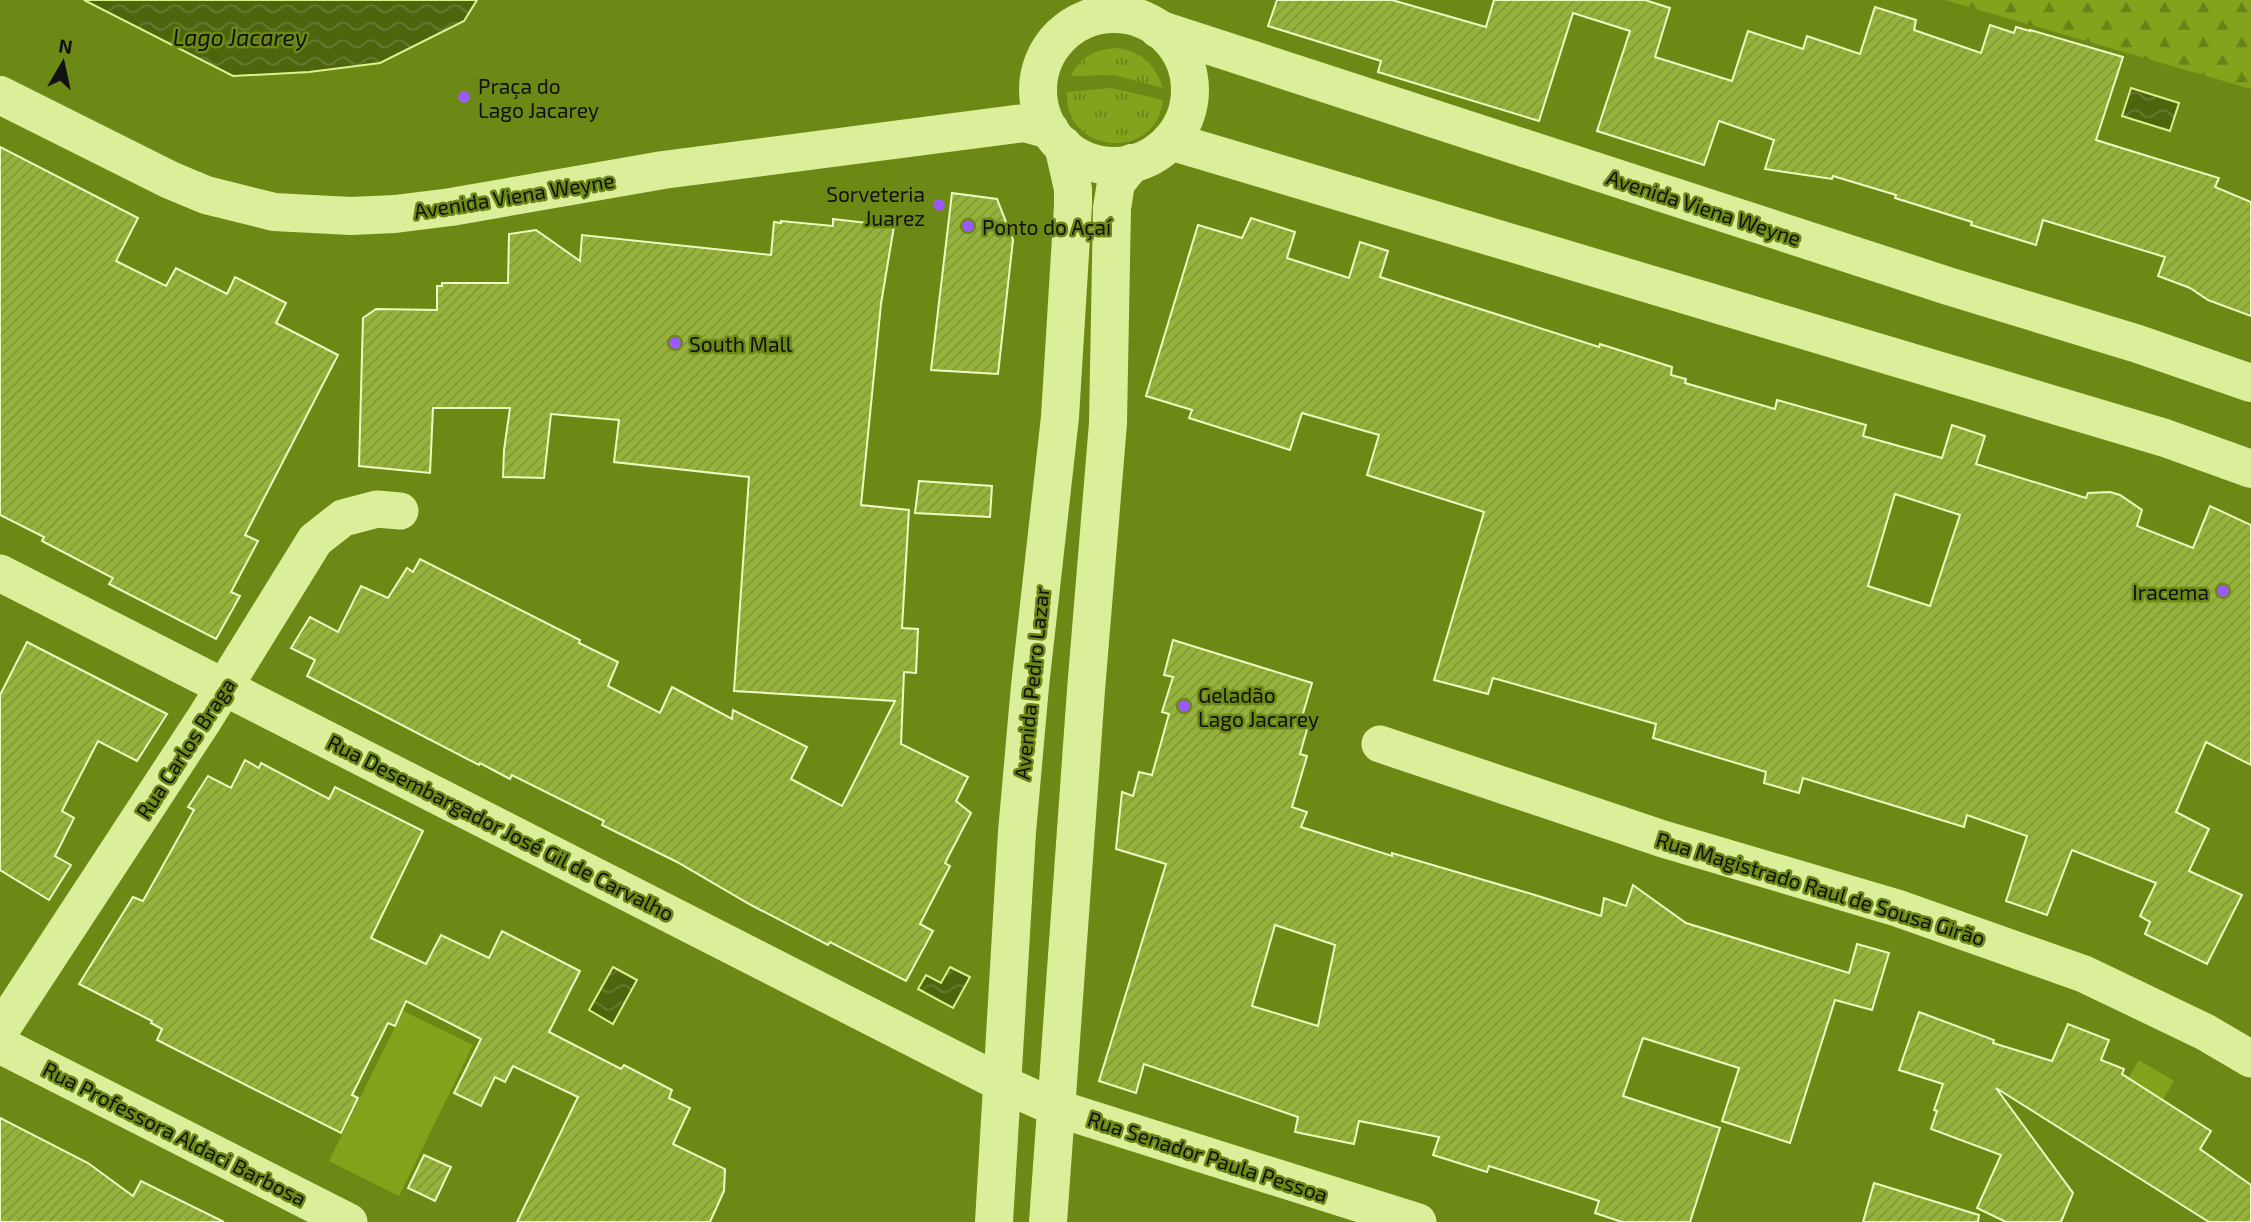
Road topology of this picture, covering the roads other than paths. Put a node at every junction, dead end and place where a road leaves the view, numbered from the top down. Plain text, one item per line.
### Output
1 (1119, 7) edge
2 (1158, 29) junction
3 (0, 96) edge
4 (1056, 138) junction
5 (1170, 141) junction
6 (1132, 163) junction
7 (2251, 383) edge
8 (2251, 469) edge
9 (400, 511) dead end
10 (0, 573) edge
11 (226, 686) junction
12 (1030, 686) junction
13 (1086, 691) junction
14 (1380, 744) dead end
15 (0, 1031) edge
16 (0, 1045) edge
17 (2251, 1059) edge
18 (1001, 1083) junction
19 (1056, 1108) junction
20 (349, 1222) edge
21 (994, 1222) edge
22 (1048, 1222) edge
23 (1418, 1222) edge

1 - 2 street
1 - 4 street
2 - 5 street
2 - 7 street, Avenida Viena Weyne
3 - 4 street, Avenida Viena Weyne
4 - 6 street
4 - 12 street, Avenida Pedro Lazar
5 - 6 street
5 - 8 street
6 - 13 street
9 - 11 street, Rua Carlos Braga
10 - 11 street, Rua Desembargador José Gil de Carvalho
11 - 15 street, Rua Carlos Braga
11 - 18 street, Rua Desembargador José Gil de Carvalho
12 - 13 street
12 - 18 street, Avenida Pedro Lazar
13 - 19 street
14 - 17 street, Rua Magistrado Raul de Sousa Girão
16 - 20 street, Rua Professora Aldaci Barbosa
18 - 19 street, Rua Senador Paula Pessoa
18 - 21 street, Avenida Pedro Lazar
19 - 22 street
19 - 23 street, Rua Senador Paula Pessoa

